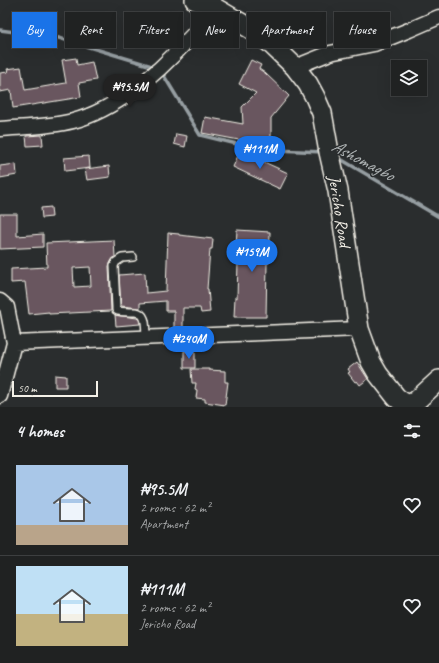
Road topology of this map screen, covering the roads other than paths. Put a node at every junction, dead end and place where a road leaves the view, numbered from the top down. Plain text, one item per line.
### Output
1 (206, 2) edge
2 (439, 17) edge
3 (295, 67) junction
4 (0, 129) edge
5 (133, 256) dead end
6 (0, 301) edge
7 (359, 329) junction
8 (146, 338) junction
9 (14, 343) junction
10 (3, 378) edge
11 (439, 380) edge
12 (0, 396) edge
13 (410, 405) edge

1 - 3 street, Jericho Road
1 - 4 street
2 - 3 street
3 - 7 street, Jericho Road
5 - 8 lane
6 - 9 street
7 - 8 street
7 - 13 street, Jericho Road
8 - 9 street
9 - 10 street
10 - 12 street
11 - 13 street, Jericho Road

